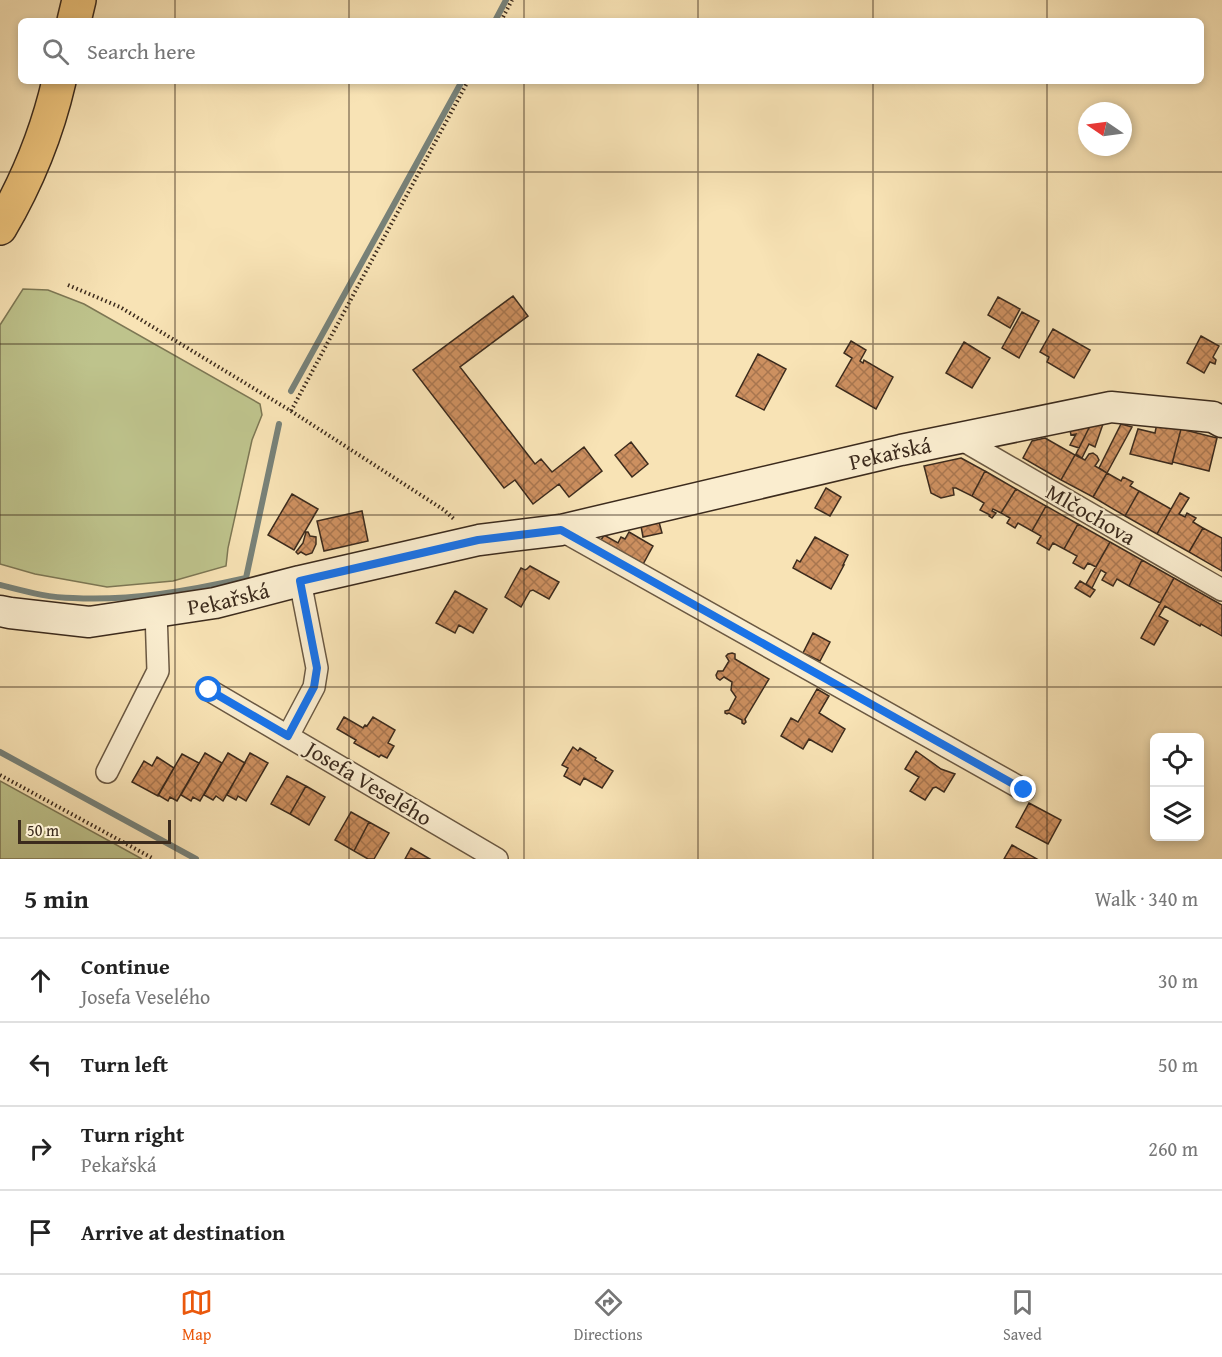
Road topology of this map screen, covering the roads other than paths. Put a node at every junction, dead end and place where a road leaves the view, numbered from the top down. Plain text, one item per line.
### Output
1 (61, 0) edge
2 (78, 0) edge
3 (64, 18) edge
4 (75, 18) edge
5 (58, 84) edge
6 (0, 228) edge
7 (1219, 417) edge
8 (959, 438) junction
9 (561, 530) junction
10 (300, 581) junction
11 (1222, 590) edge
12 (0, 610) edge
13 (156, 612) junction
14 (209, 690) dead end
15 (288, 736) junction
16 (107, 772) dead end
17 (1024, 790) dead end
18 (497, 859) edge

1 - 3 main road
2 - 4 main road
5 - 6 main road
7 - 8 street, Pekařská
8 - 9 street, Pekařská
8 - 11 street, Mlčochova
9 - 10 street, Pekařská
9 - 17 street
10 - 13 street, Pekařská
10 - 15 street
12 - 13 street, Pekařská
13 - 16 street
14 - 15 street, Josefa Veselého
15 - 18 street, Josefa Veselého

